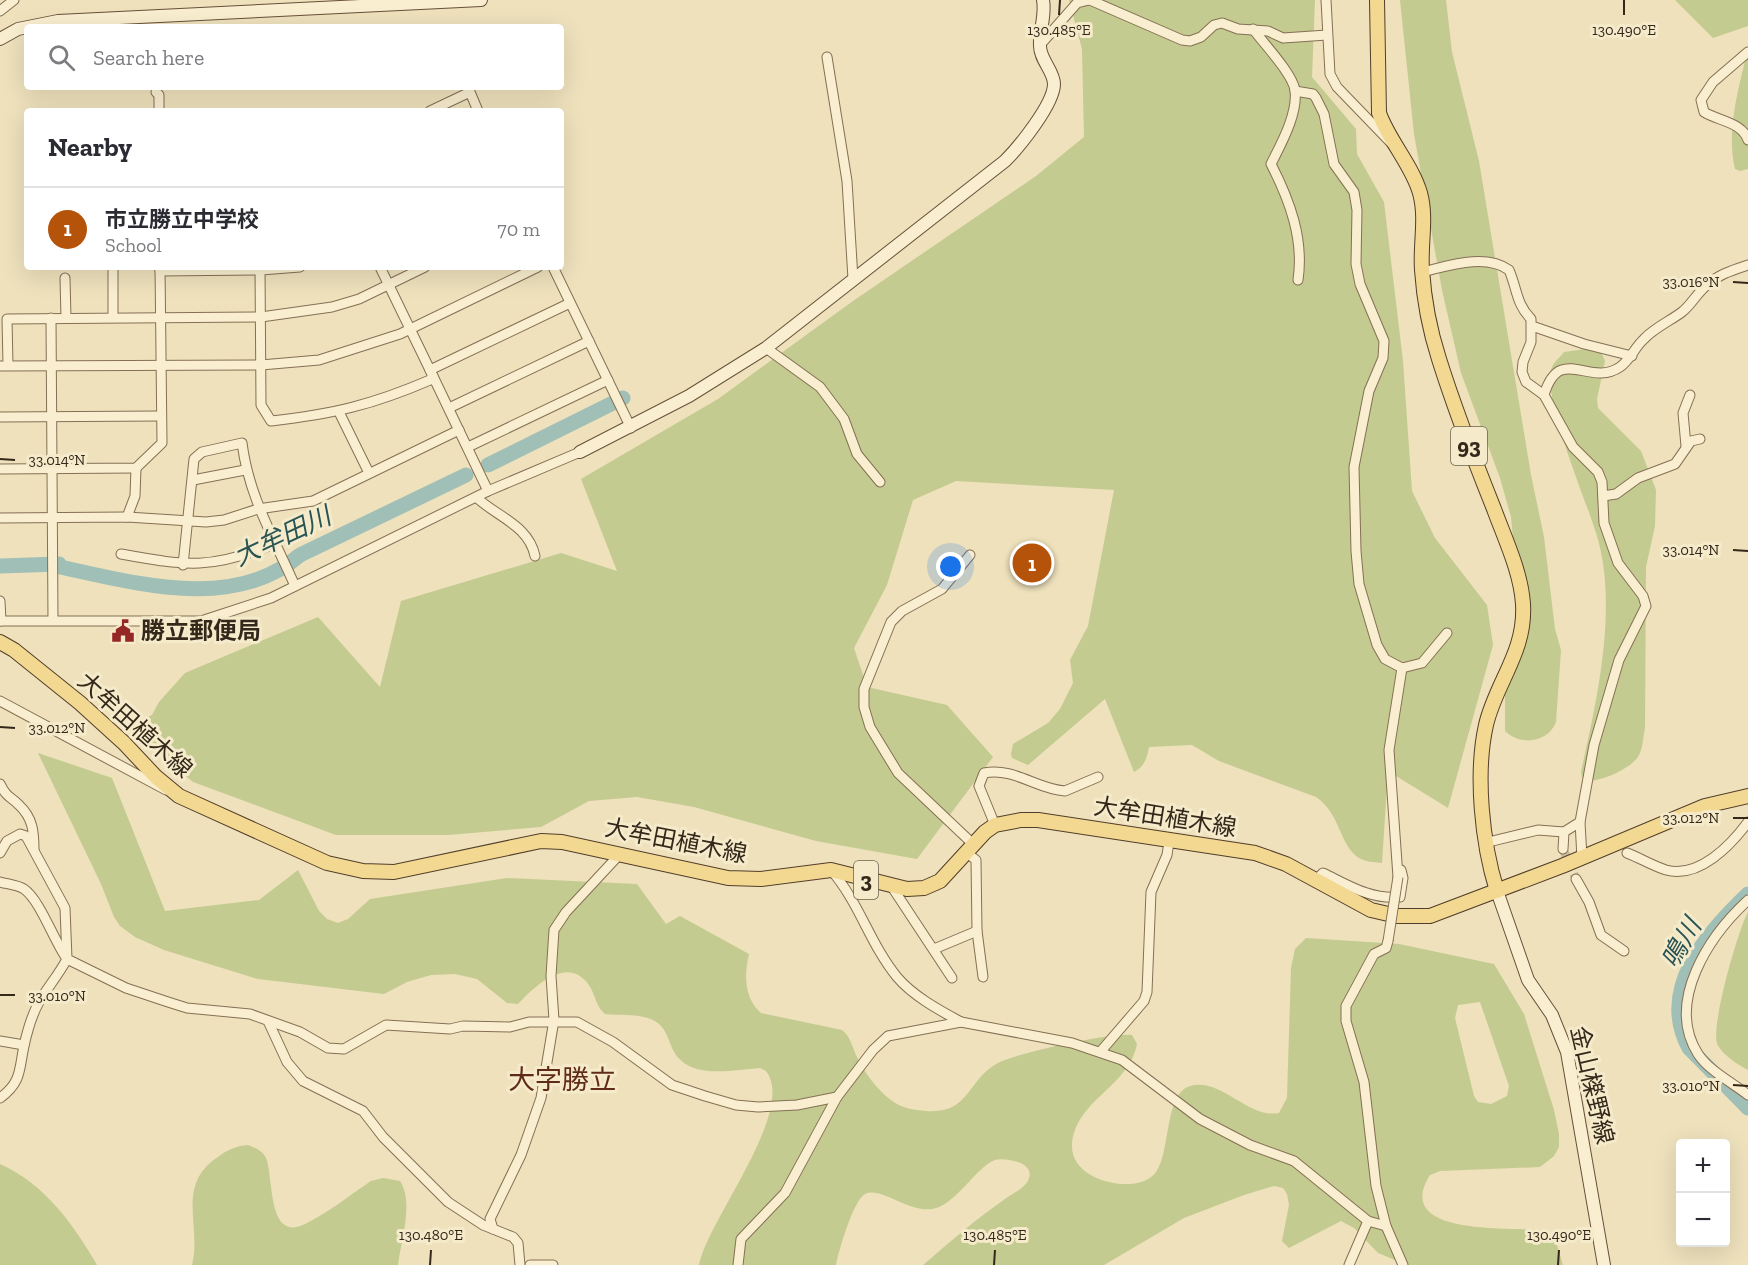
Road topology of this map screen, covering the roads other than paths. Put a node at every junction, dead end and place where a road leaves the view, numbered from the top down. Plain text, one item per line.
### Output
1 (15, 0) edge
2 (481, 0) edge
3 (1043, 0) edge
4 (1090, 0) edge
5 (1326, 0) edge
6 (1377, 0) edge
7 (0, 11) edge
8 (43, 24) edge
9 (24, 28) edge
10 (1253, 29) junction
11 (1326, 34) junction
12 (0, 39) edge
13 (1040, 45) junction
14 (1748, 52) edge
15 (827, 57) dead end
16 (1295, 91) junction
17 (156, 92) dead end
18 (159, 108) edge
19 (436, 108) edge
20 (477, 108) edge
21 (1748, 140) edge
22 (1395, 148) junction
23 (1748, 265) edge
24 (113, 270) edge
25 (160, 270) edge
26 (260, 270) edge
27 (382, 270) edge
28 (419, 270) edge
29 (532, 270) edge
30 (555, 270) edge
31 (1422, 272) junction
32 (65, 278) dead end
33 (853, 279) junction
34 (1298, 280) dead end
35 (389, 285) junction
36 (570, 303) junction
37 (161, 316) junction
38 (114, 317) junction
39 (261, 317) junction
40 (51, 318) junction
41 (66, 318) junction
42 (1532, 326) junction
43 (411, 328) junction
44 (589, 341) junction
45 (766, 348) junction
46 (1632, 356) junction
47 (161, 364) junction
48 (261, 365) junction
49 (4, 366) edge
50 (51, 366) junction
51 (431, 373) junction
52 (608, 380) junction
53 (1544, 394) junction
54 (1690, 395) dead end
55 (448, 408) junction
56 (339, 412) junction
57 (52, 416) junction
58 (161, 416) junction
59 (0, 417) edge
60 (631, 428) junction
61 (459, 430) junction
62 (1700, 439) dead end
63 (1686, 446) junction
64 (468, 447) junction
65 (580, 452) joint
66 (52, 468) junction
67 (136, 468) junction
68 (0, 469) edge
69 (245, 470) junction
70 (369, 473) junction
71 (193, 480) junction
72 (880, 482) dead end
73 (488, 491) junction
74 (1603, 496) junction
75 (477, 498) junction
76 (258, 509) junction
77 (127, 517) junction
78 (0, 518) edge
79 (52, 518) junction
80 (187, 521) junction
81 (276, 543) junction
82 (121, 554) dead end
83 (969, 555) dead end
84 (535, 556) dead end
85 (183, 565) junction
86 (295, 586) junction
87 (0, 602) edge
88 (53, 620) junction
89 (0, 621) edge
90 (1447, 633) dead end
91 (0, 642) edge
92 (1402, 668) junction
93 (0, 701) edge
94 (1098, 777) dead end
95 (0, 784) edge
96 (1748, 796) edge
97 (204, 805) junction
98 (1580, 822) junction
99 (1748, 822) edge
100 (995, 825) junction
101 (1564, 832) junction
102 (1169, 842) junction
103 (1484, 843) junction
104 (970, 848) junction
105 (1563, 849) tunnel mouth
106 (0, 852) edge
107 (34, 852) junction
108 (1627, 853) dead end
109 (619, 855) junction
110 (1582, 858) junction
111 (1399, 865) junction
112 (831, 870) junction
113 (1576, 879) tunnel mouth
114 (1315, 881) junction
115 (0, 882) edge
116 (892, 887) junction
117 (1497, 891) junction
118 (1748, 900) edge
119 (977, 931) junction
120 (934, 949) junction
121 (1624, 951) dead end
122 (67, 959) junction
123 (983, 977) dead end
124 (952, 978) dead end
125 (554, 1020) junction
126 (268, 1021) junction
127 (961, 1022) junction
128 (0, 1041) edge
129 (24, 1045) junction
130 (1101, 1051) junction
131 (1748, 1095) edge
132 (837, 1097) junction
133 (0, 1098) edge
134 (1368, 1221) junction
135 (1386, 1226) junction
136 (494, 1229) junction
137 (520, 1265) edge
138 (530, 1265) edge
139 (553, 1265) edge
140 (738, 1265) edge
141 (1349, 1265) edge
142 (1403, 1265) edge
143 (1604, 1265) edge

1 - 7 street
2 - 8 street
3 - 13 street
4 - 10 street
4 - 13 street
5 - 11 street
6 - 22 main road, 93
9 - 12 street
10 - 11 street
10 - 16 street
11 - 22 street
13 - 33 street
14 - 21 street
15 - 33 street
16 - 34 street
16 - 92 street
17 - 18 street
19 - 20 street
22 - 31 main road, 93
23 - 46 street
24 - 38 street
25 - 37 street
26 - 39 street
27 - 35 street
28 - 35 street
29 - 43 street
30 - 36 street
31 - 42 street
31 - 103 main road, 93
32 - 41 street
33 - 45 street
35 - 39 street
35 - 43 street
36 - 44 street
36 - 51 street
37 - 38 street
37 - 39 street
37 - 47 street
38 - 41 street
39 - 48 street
40 - 41 street
40 - 49 street
40 - 50 street
42 - 46 street
42 - 53 street
43 - 48 street
43 - 51 street
44 - 52 street
44 - 55 street
45 - 60 street
45 - 72 street
46 - 53 street
47 - 48 street
47 - 50 street
47 - 58 street
48 - 56 street
49 - 50 street
50 - 57 street
51 - 55 street
51 - 56 street
52 - 60 street
52 - 64 street
53 - 74 street
54 - 63 street
55 - 61 street
56 - 70 street
57 - 58 street
57 - 59 street
57 - 66 street
58 - 67 street
60 - 65 street
61 - 64 street
61 - 70 street
62 - 63 street
63 - 74 street
64 - 73 street
65 - 73 street
66 - 67 street
66 - 68 street
66 - 79 street
67 - 77 street
69 - 71 street
69 - 71 street
69 - 76 street
70 - 76 street
71 - 80 street
73 - 75 street
74 - 98 street
75 - 84 street
75 - 86 street
76 - 80 street
76 - 81 street
77 - 79 street
77 - 80 street
78 - 79 street
79 - 88 street
80 - 85 street
81 - 85 street
81 - 86 street
82 - 85 street
83 - 104 street
86 - 88 street
87 - 89 street
88 - 89 street
90 - 92 street
91 - 97 main road, 大牟田植木線 / 3
92 - 111 street
93 - 97 street
94 - 100 street
95 - 107 street
96 - 110 main road, 大牟田植木線
97 - 109 main road, 大牟田植木線 / 3
98 - 101 street
98 - 110 street
99 - 108 street
100 - 102 main road, 大牟田植木線
100 - 104 main road, 大牟田植木線 / 3
101 - 103 street
101 - 105 street
102 - 114 main road, 大牟田植木線
102 - 130 street
103 - 117 main road, 93
104 - 116 main road, 大牟田植木線 / 3
104 - 119 street
106 - 107 street
107 - 122 street
109 - 112 main road, 大牟田植木線 / 3
109 - 125 street
110 - 117 main road, 大牟田植木線
111 - 114 street
111 - 135 street, bridge
112 - 116 main road, 大牟田植木線 / 3
112 - 127 street
113 - 121 street
114 - 117 main road, 大牟田植木線
115 - 122 street
116 - 120 street
117 - 143 street, 金山檪野線
118 - 131 street
119 - 120 street
119 - 123 street
120 - 124 street
122 - 126 street
122 - 129 street
125 - 126 street
125 - 132 street
125 - 136 street
126 - 136 street
127 - 130 street
127 - 132 street
128 - 129 street
129 - 133 street
130 - 134 street
132 - 140 street
134 - 135 street
134 - 141 street
135 - 142 street
136 - 137 street
138 - 139 street

